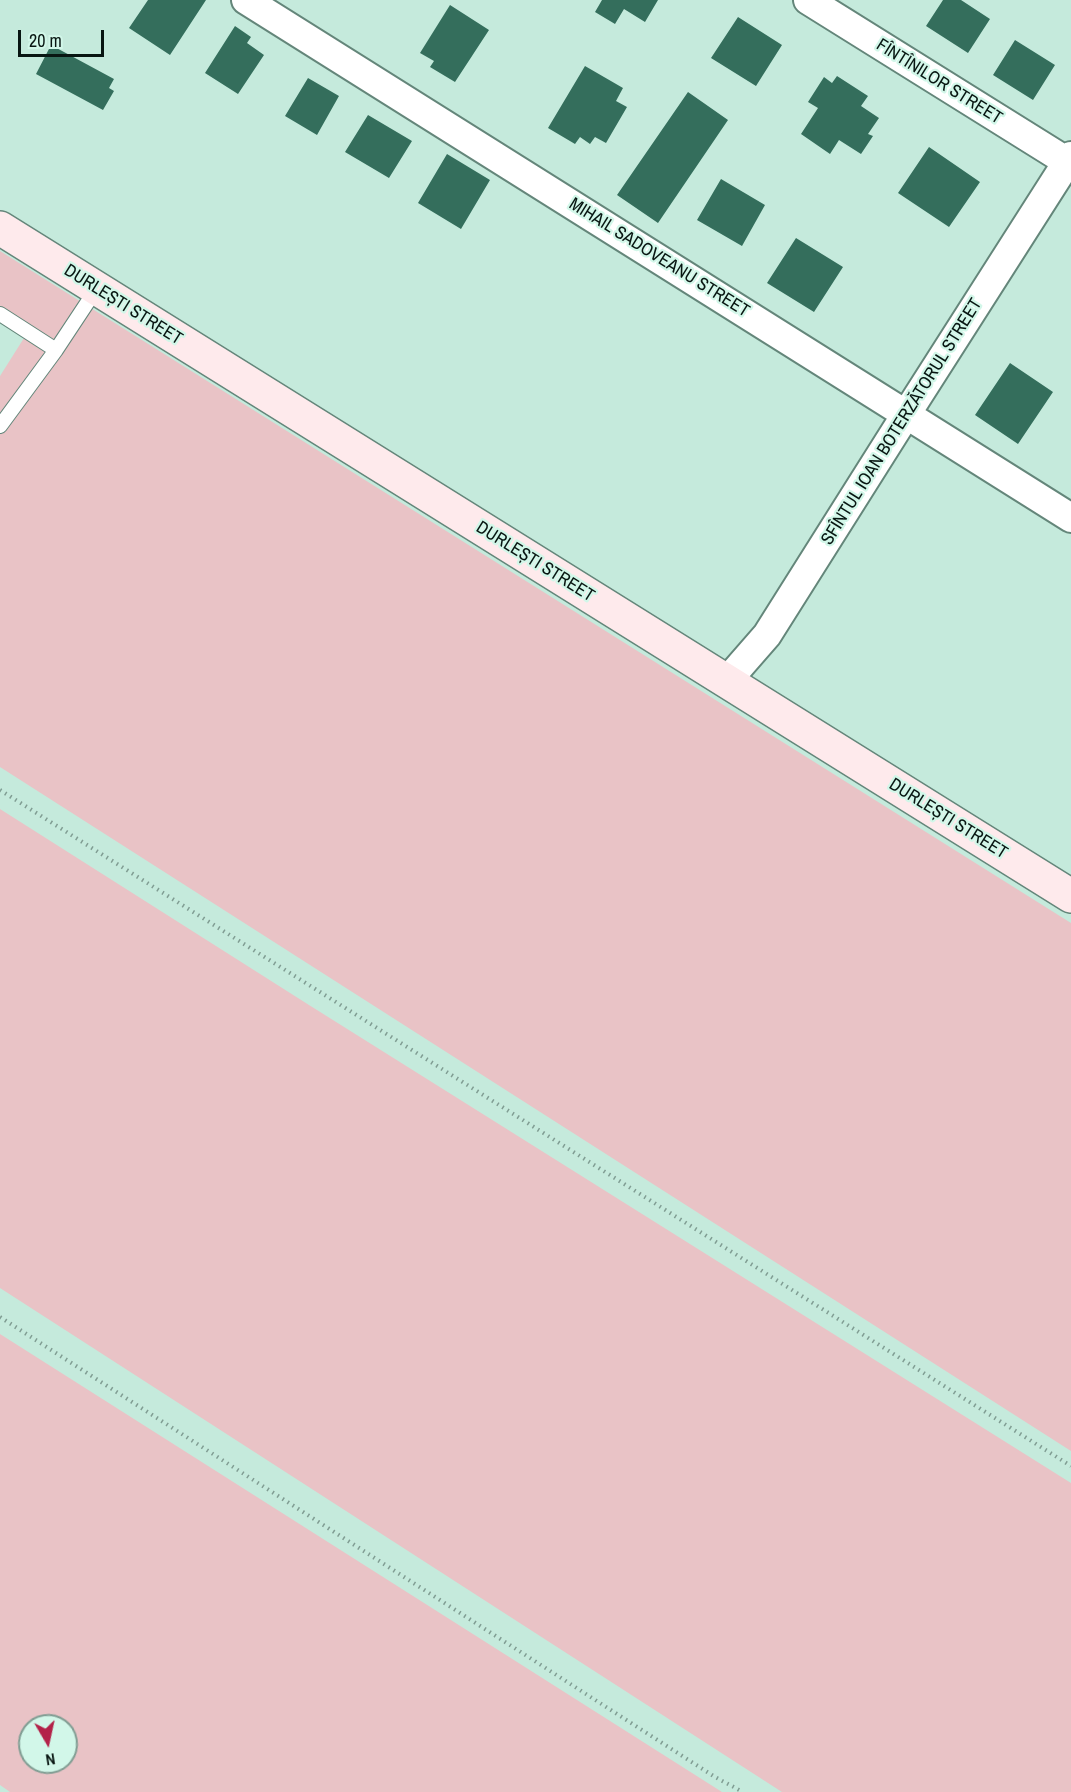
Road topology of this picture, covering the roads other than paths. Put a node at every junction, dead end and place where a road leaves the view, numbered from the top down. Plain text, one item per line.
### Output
1 (246, 0) edge
2 (808, 0) edge
3 (1070, 161) edge
4 (0, 228) edge
5 (97, 288) junction
6 (0, 314) edge
7 (56, 350) junction
8 (907, 413) junction
9 (0, 426) edge
10 (1071, 518) edge
11 (726, 682) junction
12 (1071, 896) edge

1 - 8 street, MIHAIL SADOVEANU STREET
2 - 3 street, FÎNTÎNILOR STREET
3 - 8 street, SFÎNTUL IOAN BOTERZĂTORUL STREET
4 - 5 street, DURLEȘTI STREET
5 - 7 lane
5 - 11 street, DURLEȘTI STREET
6 - 7 lane
7 - 9 lane
8 - 10 street, MIHAIL SADOVEANU STREET
8 - 11 street, SFÎNTUL IOAN BOTERZĂTORUL STREET
11 - 12 street, DURLEȘTI STREET

